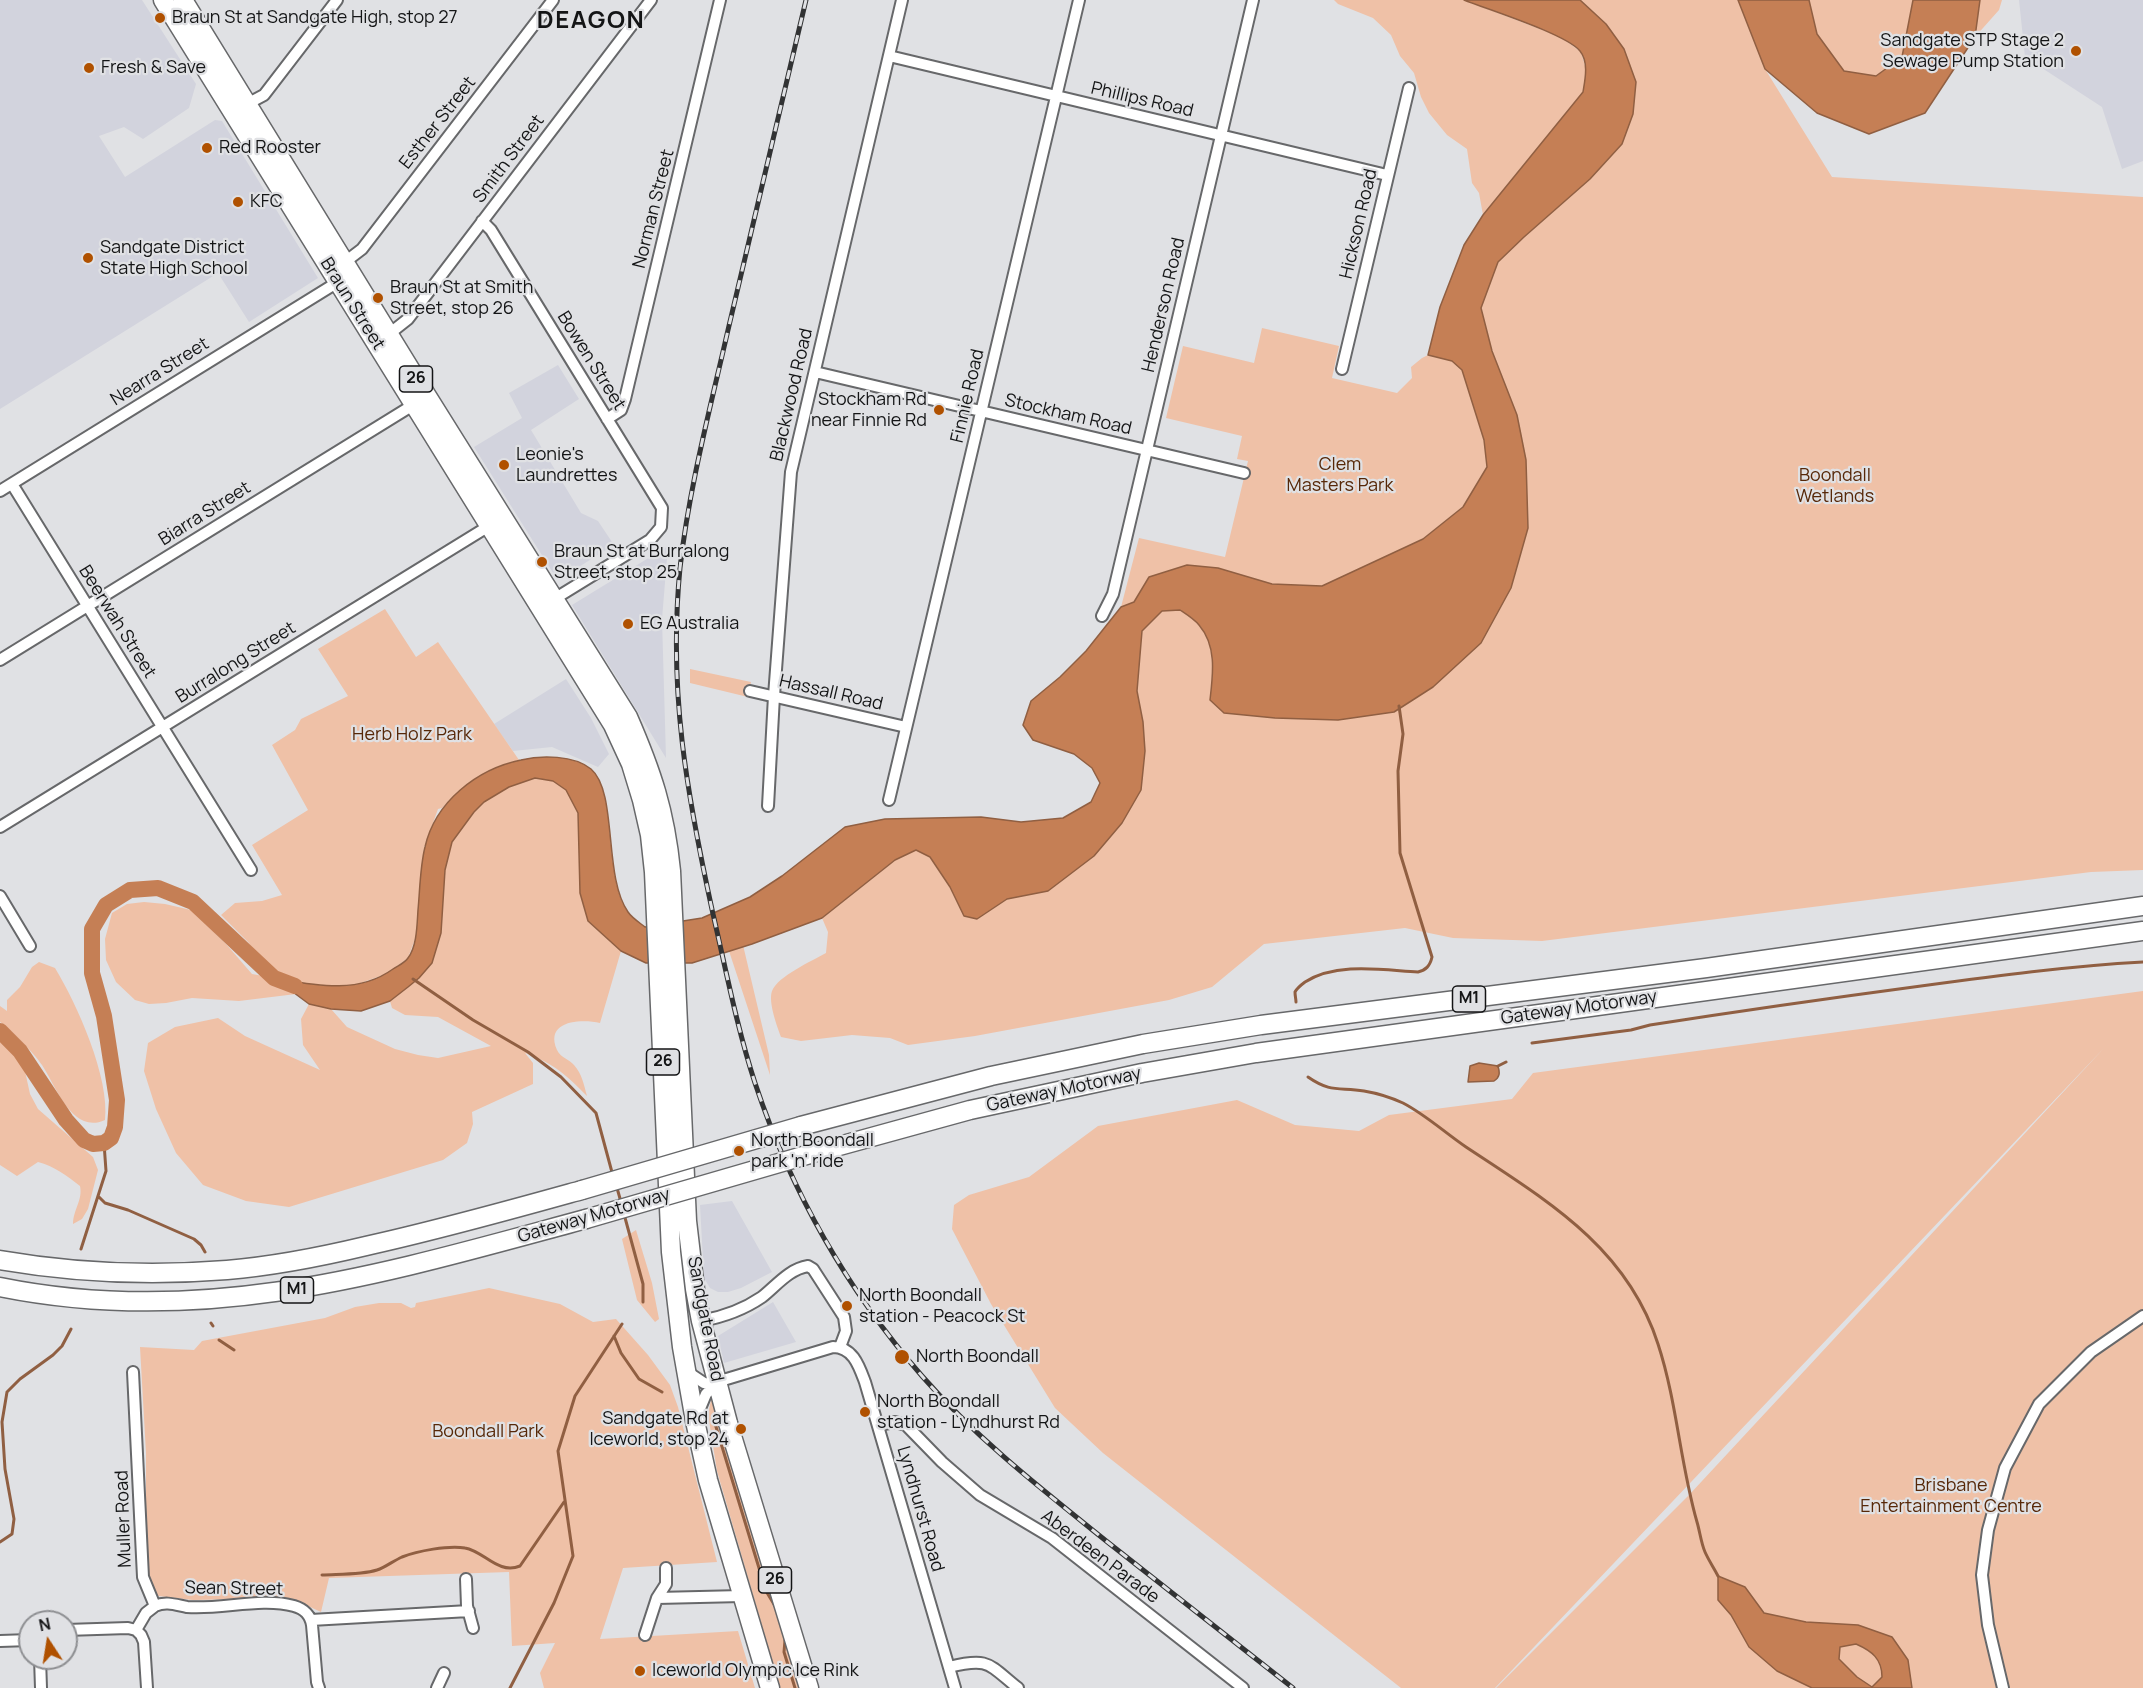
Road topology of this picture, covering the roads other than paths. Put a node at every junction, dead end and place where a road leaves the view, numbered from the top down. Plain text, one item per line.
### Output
1 (163, 0) edge
2 (183, 0) edge
3 (337, 0) edge
4 (553, 0) edge
5 (651, 0) edge
6 (720, 0) edge
7 (903, 0) edge
8 (1078, 0) edge
9 (1254, 0) edge
10 (889, 57) junction
11 (1409, 88) dead end
12 (1056, 96) junction
13 (238, 105) junction
14 (1222, 136) junction
15 (1388, 175) junction
16 (482, 221) junction
17 (345, 262) junction
18 (338, 282) junction
19 (389, 334) junction
20 (1342, 369) dead end
21 (815, 372) junction
22 (420, 401) junction
23 (982, 411) junction
24 (607, 419) junction
25 (1147, 450) junction
26 (1244, 473) dead end
27 (12, 484) junction
28 (0, 491) edge
29 (489, 526) junction
30 (547, 604) junction
31 (88, 605) junction
32 (1102, 616) dead end
33 (0, 660) edge
34 (750, 691) dead end
35 (774, 696) junction
36 (163, 727) junction
37 (906, 727) junction
38 (639, 762) joint
39 (889, 801) dead end
40 (768, 806) dead end
41 (0, 827) edge
42 (251, 870) dead end
43 (0, 896) edge
44 (2143, 906) edge
45 (2143, 932) edge
46 (30, 946) dead end
47 (668, 981) junction
48 (0, 1260) edge
49 (0, 1287) edge
50 (2143, 1316) edge
51 (701, 1321) junction
52 (840, 1347) junction
53 (686, 1371) junction
54 (133, 1372) dead end
55 (717, 1383) junction
56 (694, 1421) junction
57 (878, 1425) junction
58 (666, 1568) dead end
59 (466, 1579) dead end
60 (742, 1596) junction
61 (657, 1598) junction
62 (155, 1606) junction
63 (469, 1611) junction
64 (311, 1620) junction
65 (473, 1628) dead end
66 (78, 1630) edge
67 (136, 1630) junction
68 (645, 1635) dead end
69 (18, 1640) edge
70 (0, 1641) edge
71 (949, 1667) junction
72 (40, 1670) edge
73 (444, 1673) dead end
74 (41, 1688) edge
75 (147, 1688) edge
76 (319, 1688) edge
77 (436, 1688) edge
78 (770, 1688) edge
79 (809, 1688) edge
80 (955, 1688) edge
81 (1018, 1688) edge
82 (1243, 1688) edge
83 (2003, 1688) edge

1 - 13 highway, Braun Street / 26
2 - 13 highway, Braun Street / 26
3 - 13 street
4 - 17 street, Esther Street
5 - 16 street, Smith Street
6 - 24 street, Norman Street
7 - 10 street, Blackwood Road
8 - 12 street, Finnie Road
9 - 14 street, Henderson Road
10 - 12 street, Phillips Road
10 - 21 street, Blackwood Road
11 - 15 street, Hickson Road
12 - 14 street, Phillips Road
12 - 23 street, Finnie Road
13 - 17 highway, Braun Street / 26
13 - 18 highway, Braun Street / 26
14 - 15 street, Phillips Road
14 - 25 street, Henderson Road
15 - 20 street, Hickson Road
16 - 19 street, Smith Street
16 - 24 street, Bowen Street
17 - 19 highway, Braun Street / 26
18 - 22 highway, Braun Street / 26
18 - 27 street, Nearra Street
19 - 22 highway, Braun Street / 26
21 - 23 street, Stockham Road
21 - 35 street, Blackwood Road
22 - 29 highway, Braun Street / 26
22 - 30 highway, Braun Street / 26
22 - 31 street, Biarra Street
23 - 25 street, Stockham Road
23 - 37 street, Finnie Road
24 - 30 street, Bowen Street
25 - 26 street, Stockham Road
25 - 32 street, Henderson Road
27 - 28 street, Nearra Street
27 - 31 street, Beerwah Street
29 - 30 highway, Braun Street / 26
29 - 36 street, Burralong Street
30 - 38 highway, Braun Street / 26
31 - 33 street, Biarra Street
31 - 36 street, Beerwah Street
34 - 35 street, Hassall Road
35 - 37 street, Hassall Road
35 - 40 street, Blackwood Road
36 - 41 street, Burralong Street
36 - 42 street, Beerwah Street
37 - 39 street, Finnie Road
38 - 47 highway, Sandgate Road / 26
43 - 46 street
44 - 48 highway, Gateway Motorway / M1, bridge
45 - 49 highway, Gateway Motorway / M1, bridge
47 - 51 highway, Sandgate Road / 26
47 - 53 highway, Sandgate Road / 26
50 - 83 street
51 - 52 street
51 - 55 highway, Sandgate Road / 26
52 - 55 street
52 - 57 street, Lyndhurst Road
53 - 55 street
53 - 56 highway, Sandgate Road / 26
54 - 62 street, Muller Road
55 - 56 street
55 - 79 highway, Sandgate Road / 26
56 - 60 highway, Sandgate Road / 26
57 - 71 street, Lyndhurst Road
57 - 82 street, Aberdeen Parade
58 - 61 street
59 - 63 street
60 - 61 street
60 - 78 highway, Sandgate Road / 26
61 - 68 street
62 - 64 street, Sean Street
62 - 67 street
63 - 64 street
63 - 65 street
64 - 76 street
66 - 67 street
67 - 75 street
69 - 70 street
71 - 80 street, Lyndhurst Road
71 - 81 street
72 - 74 street
73 - 77 street

